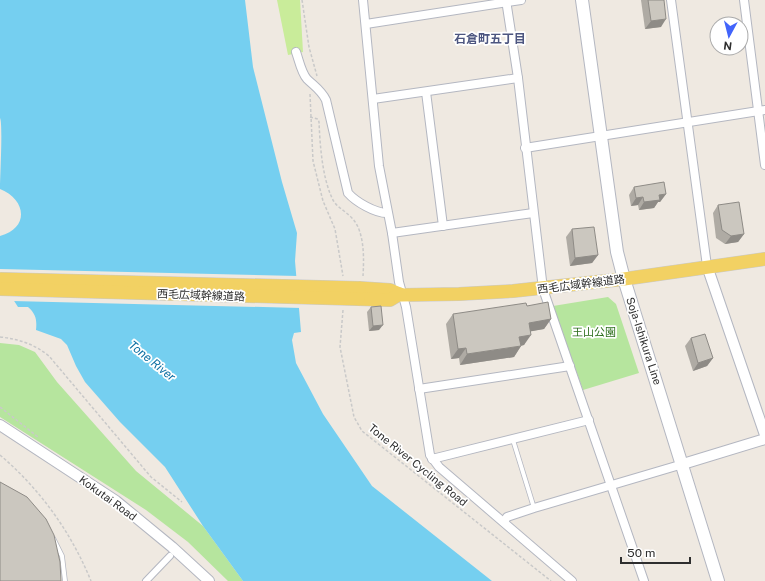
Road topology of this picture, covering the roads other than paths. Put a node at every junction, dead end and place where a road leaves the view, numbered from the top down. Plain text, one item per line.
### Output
1 (363, 0) edge
2 (521, 0) edge
3 (582, 0) edge
4 (672, 0) edge
5 (744, 0) edge
6 (506, 1) edge
7 (366, 24) junction
8 (296, 52) dead end
9 (518, 78) junction
10 (426, 92) junction
11 (373, 99) junction
12 (762, 111) edge
13 (687, 123) junction
14 (600, 136) junction
15 (525, 148) junction
16 (765, 165) edge
17 (387, 213) junction
18 (533, 213) junction
19 (443, 226) junction
20 (392, 233) junction
21 (764, 258) edge
22 (707, 266) junction
23 (0, 279) edge
24 (624, 279) junction
25 (0, 289) edge
26 (360, 289) junction
27 (543, 289) junction
28 (401, 294) junction
29 (570, 366) junction
30 (419, 389) junction
31 (589, 420) junction
32 (0, 425) edge
33 (765, 435) edge
34 (765, 439) edge
35 (513, 440) junction
36 (432, 459) junction
37 (683, 464) junction
38 (611, 485) junction
39 (534, 508) junction
40 (504, 522) junction
41 (52, 535) edge
42 (170, 556) dead end
43 (65, 581) edge
44 (146, 581) edge
45 (209, 581) edge
46 (572, 581) edge
47 (644, 581) edge
48 (718, 581) edge

1 - 7 street
2 - 6 street
3 - 14 main road, Soja-Ishikura Line
4 - 13 street
5 - 12 street
6 - 7 street
6 - 9 street
7 - 11 street
8 - 17 street
9 - 10 street
9 - 15 street
10 - 11 street
10 - 19 street
11 - 17 street
12 - 13 street
12 - 16 street
13 - 14 street
13 - 22 street
14 - 15 street
14 - 24 main road, Soja-Ishikura Line
15 - 18 street
17 - 20 street
18 - 19 street
18 - 27 street
19 - 20 street
20 - 28 street
21 - 22 main road, 西毛広域幹線道路
22 - 24 main road, 西毛広域幹線道路
22 - 33 street
23 - 26 main road, 西毛広域幹線道路, bridge
24 - 27 main road, 西毛広域幹線道路
24 - 37 main road, Soja-Ishikura Line
25 - 26 main road, 西毛広域幹線道路, bridge
26 - 28 main road, 西毛広域幹線道路
27 - 28 main road, 西毛広域幹線道路
27 - 29 street
28 - 30 street
29 - 30 street
29 - 31 street
30 - 36 street
31 - 35 street
31 - 38 street
32 - 45 street, Kokutai Road
34 - 37 street
35 - 36 street
35 - 39 lane
36 - 40 street
37 - 38 street
37 - 48 main road, Soja-Ishikura Line
38 - 39 street
38 - 47 street
39 - 40 street
40 - 46 street
41 - 43 lane
42 - 44 street

